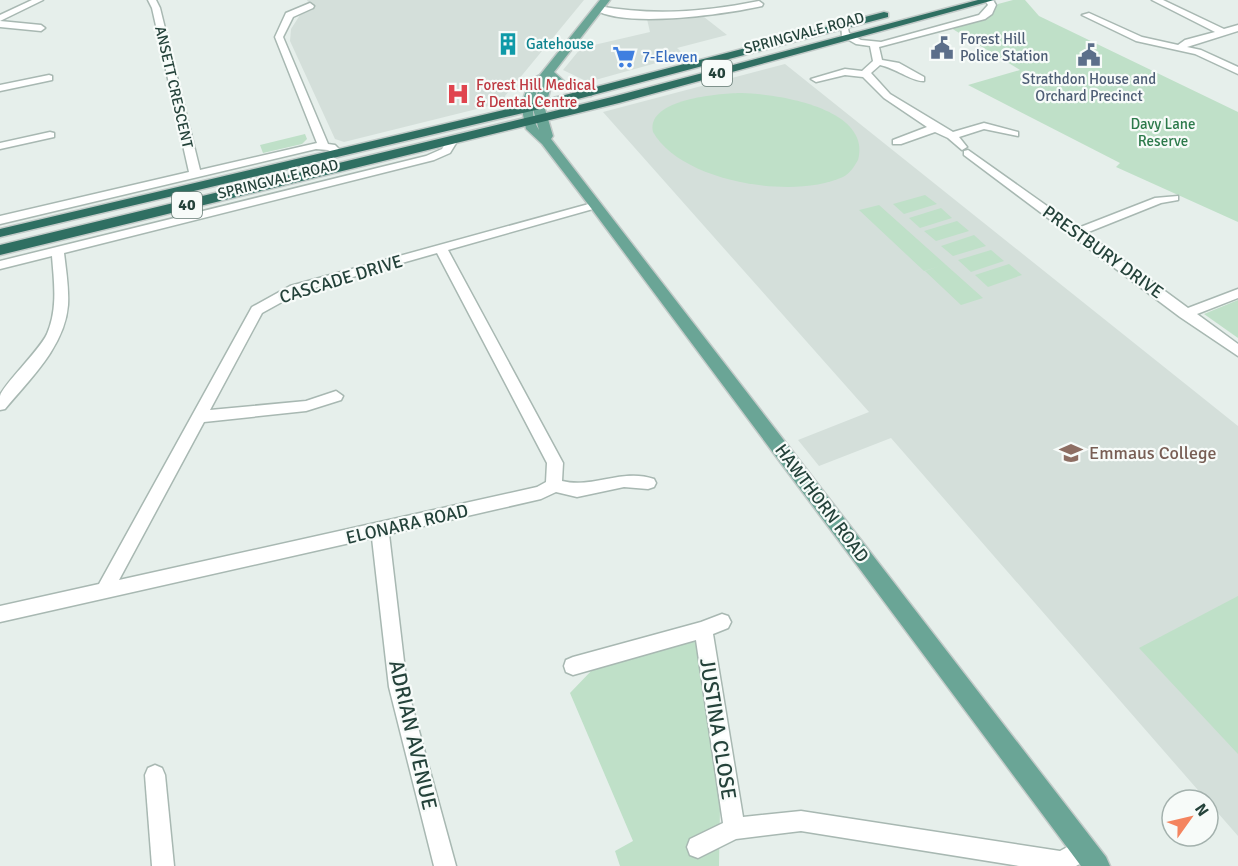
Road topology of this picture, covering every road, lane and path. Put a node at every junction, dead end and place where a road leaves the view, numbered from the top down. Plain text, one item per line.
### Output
1 (39, 0) edge
2 (152, 0) edge
3 (989, 0) edge
4 (1156, 0) edge
5 (758, 2) edge
6 (602, 4) edge
7 (310, 6) dead end
8 (768, 7) dead end
9 (4, 12) edge
10 (896, 12) dead end
11 (1086, 15) dead end
12 (0, 18) edge
13 (0, 24) edge
14 (844, 26) junction
15 (41, 28) dead end
16 (1238, 28) edge
17 (1223, 32) junction
18 (849, 38) junction
19 (874, 46) junction
20 (1182, 46) junction
21 (878, 62) junction
22 (1238, 71) edge
23 (866, 74) junction
24 (546, 75) junction
25 (49, 78) dead end
26 (816, 79) dead end
27 (921, 79) dead end
28 (0, 88) edge
29 (591, 92) junction
30 (540, 105) junction
31 (526, 108) junction
32 (988, 115) dead end
33 (534, 120) junction
34 (984, 126) junction
35 (935, 128) junction
36 (1014, 134) dead end
37 (51, 135) dead end
38 (952, 135) junction
39 (453, 140) junction
40 (897, 142) dead end
41 (323, 145) junction
42 (0, 146) edge
43 (338, 153) junction
44 (195, 174) junction
45 (1174, 198) dead end
46 (596, 205) junction
47 (0, 220) edge
48 (0, 233) edge
49 (1076, 233) junction
50 (441, 249) junction
51 (0, 250) edge
52 (58, 251) junction
53 (0, 265) edge
54 (1238, 293) edge
55 (1185, 314) junction
56 (1238, 351) edge
57 (336, 396) dead end
58 (0, 405) edge
59 (198, 417) junction
60 (648, 483) dead end
61 (554, 485) junction
62 (380, 531) junction
63 (104, 591) junction
64 (0, 614) edge
65 (722, 622) dead end
66 (703, 630) junction
67 (573, 666) dead end
68 (155, 775) dead end
69 (734, 829) junction
70 (698, 848) dead end
71 (1090, 858) edge
72 (163, 866) edge
73 (445, 866) edge

1 - 9 street
2 - 44 street, ANSETT CRESCENT
3 - 18 highway, SPRINGVALE ROAD / 40
3 - 19 street, SPRINGVALE ROAD
4 - 17 street
5 - 6 street
5 - 8 street
6 - 24 main road
7 - 41 street
9 - 12 street
10 - 14 highway, SPRINGVALE ROAD / 40
11 - 20 street
13 - 15 street
14 - 18 street
14 - 29 highway, SPRINGVALE ROAD / 40
16 - 17 street
17 - 20 street
18 - 19 street
18 - 33 highway, SPRINGVALE ROAD / 40
19 - 21 street
20 - 22 street
21 - 23 street
21 - 27 street
23 - 26 street
23 - 35 street
24 - 29 main road
24 - 30 main road
24 - 31 main road
25 - 28 street
29 - 30 highway, SPRINGVALE ROAD / 40
30 - 31 highway, SPRINGVALE ROAD / 40
30 - 33 main road
31 - 33 main road
31 - 43 highway, SPRINGVALE ROAD / 40
32 - 34 street
33 - 39 highway, SPRINGVALE ROAD / 40
33 - 46 main road, HAWTHORN ROAD
34 - 36 street
34 - 38 street
35 - 38 street
35 - 40 street
37 - 42 street
38 - 49 street, PRESTBURY DRIVE
39 - 51 highway, SPRINGVALE ROAD / 40
39 - 52 street, SPRINGVALE ROAD
41 - 43 street, SPRINGVALE ROAD
41 - 44 street, SPRINGVALE ROAD
43 - 48 highway, SPRINGVALE ROAD / 40
44 - 47 street, SPRINGVALE ROAD
45 - 49 street
46 - 50 street, CASCADE DRIVE
46 - 71 main road, HAWTHORN ROAD
49 - 55 street, PRESTBURY DRIVE
50 - 59 street, CASCADE DRIVE
50 - 61 street
52 - 53 street, SPRINGVALE ROAD
52 - 58 street
54 - 55 street
55 - 56 street, PRESTBURY DRIVE
57 - 59 street
59 - 63 street, CASCADE DRIVE
60 - 61 street
61 - 62 street, ELONARA ROAD
62 - 63 street, ELONARA ROAD
62 - 73 street, ADRIAN AVENUE
63 - 64 street, ELONARA ROAD
65 - 66 street
66 - 67 street
66 - 69 street, JUSTINA CLOSE
68 - 72 street
69 - 70 street
69 - 71 street

